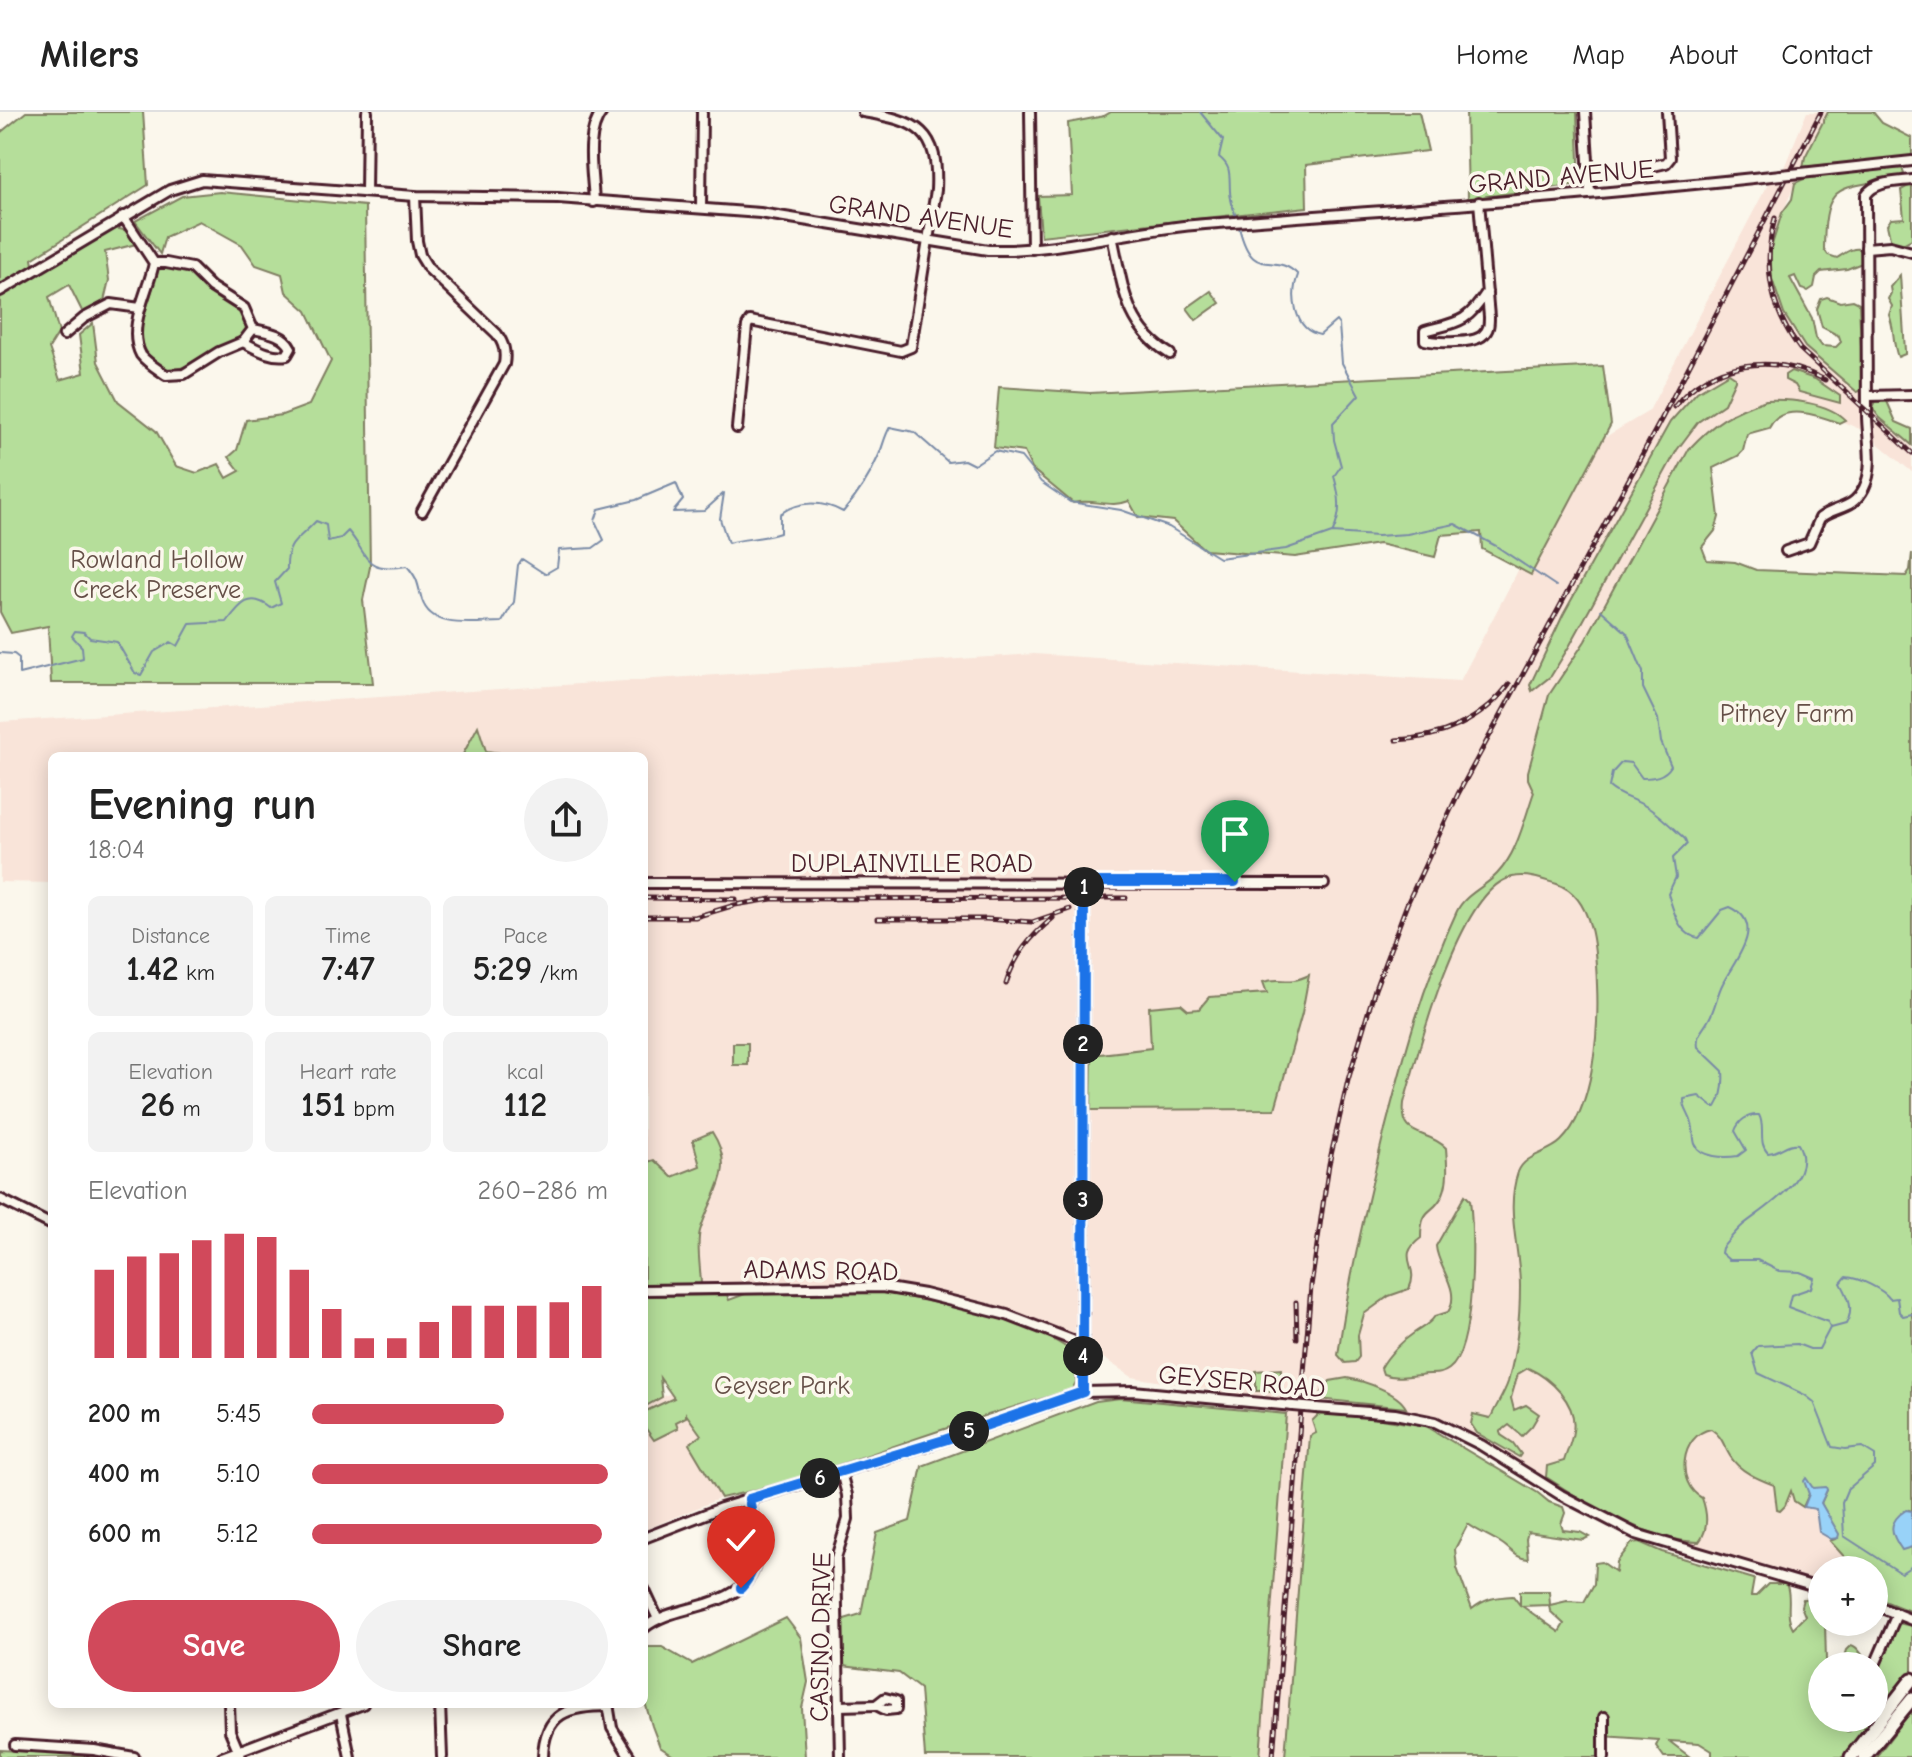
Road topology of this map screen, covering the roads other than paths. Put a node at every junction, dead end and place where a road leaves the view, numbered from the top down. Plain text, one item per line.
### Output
1 (367, 112) edge
2 (602, 112) edge
3 (702, 112) edge
4 (863, 112) edge
5 (1030, 112) edge
6 (1585, 112) edge
7 (1667, 112) edge
8 (1912, 161) edge
9 (1653, 166) dead end
10 (1912, 180) edge
11 (366, 192) junction
12 (1590, 193) junction
13 (415, 196) junction
14 (594, 202) junction
15 (1479, 202) junction
16 (701, 208) junction
17 (123, 216) junction
18 (1112, 236) junction
19 (927, 240) junction
20 (1866, 248) junction
21 (1032, 249) junction
22 (1912, 252) edge
23 (154, 263) junction
24 (0, 291) edge
25 (1487, 292) junction
26 (140, 308) junction
27 (253, 329) junction
28 (64, 335) dead end
29 (243, 342) junction
30 (1170, 354) dead end
31 (1912, 395) edge
32 (1868, 396) junction
33 (737, 428) dead end
34 (422, 511) dead end
35 (1786, 551) dead end
36 (1084, 882) junction
37 (648, 883) edge
38 (1324, 884) dead end
39 (0, 1199) edge
40 (48, 1223) edge
41 (648, 1290) edge
42 (1083, 1348) junction
43 (1083, 1392) junction
44 (841, 1472) junction
45 (749, 1499) junction
46 (648, 1536) edge
47 (1808, 1585) edge
48 (648, 1598) edge
49 (1888, 1610) edge
50 (1897, 1614) junction
51 (658, 1619) junction
52 (1912, 1620) edge
53 (648, 1625) edge
54 (1881, 1652) edge
55 (1912, 1679) edge
56 (1912, 1699) edge
57 (876, 1705) dead end
58 (839, 1706) junction
59 (229, 1708) edge
60 (354, 1708) edge
61 (440, 1708) edge
62 (573, 1708) edge
63 (609, 1708) edge
64 (341, 1714) junction
65 (1604, 1717) dead end
66 (15, 1745) dead end
67 (240, 1753) edge
68 (134, 1757) edge
69 (222, 1757) edge
70 (350, 1757) edge
71 (442, 1757) edge
72 (543, 1757) edge
73 (630, 1757) edge
74 (840, 1757) edge
75 (1604, 1757) edge
76 (1851, 1757) edge
77 (1864, 1757) edge

1 - 11 street
2 - 14 street
3 - 16 street
4 - 19 street
5 - 21 street
6 - 12 street
7 - 9 street
8 - 12 street, GRAND AVENUE, bridge
10 - 20 street
11 - 13 street, GRAND AVENUE
11 - 17 street, GRAND AVENUE
12 - 15 street, GRAND AVENUE
13 - 14 street, GRAND AVENUE
13 - 34 street
14 - 16 street, GRAND AVENUE
15 - 18 street, GRAND AVENUE
15 - 25 street
16 - 19 street, GRAND AVENUE
17 - 23 street
17 - 24 street, GRAND AVENUE
18 - 21 street, GRAND AVENUE
18 - 30 street
19 - 21 street, GRAND AVENUE
19 - 33 street
20 - 22 street
20 - 32 street
23 - 26 street
23 - 27 street
25 - 25 street
26 - 28 street
26 - 29 street
27 - 29 street
27 - 29 street
31 - 32 street
32 - 35 street
36 - 37 street, DUPLAINVILLE ROAD
36 - 38 street, DUPLAINVILLE ROAD
36 - 42 street
39 - 40 street
41 - 42 street, ADAMS ROAD
42 - 43 street
43 - 44 street, GEYSER ROAD
43 - 47 street, GEYSER ROAD, bridge
44 - 45 street, GEYSER ROAD
44 - 58 street, CASINO DRIVE
45 - 46 street, GEYSER ROAD
45 - 51 street
48 - 51 street
49 - 50 street
50 - 52 street
50 - 54 street
51 - 53 street
55 - 76 highway
56 - 77 highway
57 - 58 street
58 - 74 street, CASINO DRIVE
59 - 67 street
60 - 64 street
61 - 71 street
62 - 72 street
63 - 73 street
64 - 67 street
64 - 70 street
65 - 75 street
66 - 68 street
67 - 69 street

